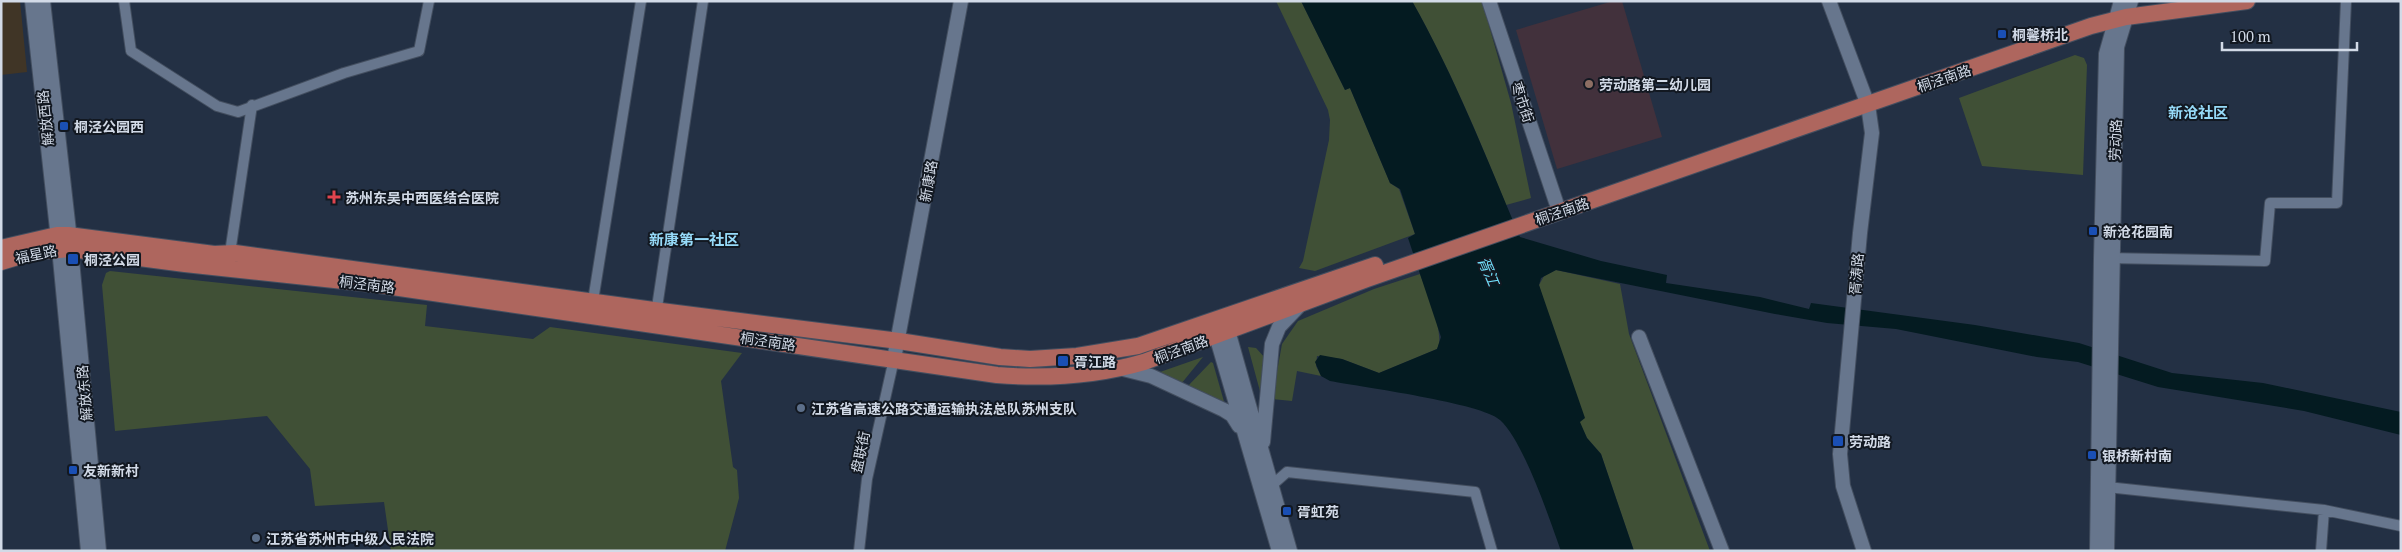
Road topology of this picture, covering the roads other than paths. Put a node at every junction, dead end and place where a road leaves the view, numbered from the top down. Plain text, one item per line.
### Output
1 (32, 1) edge
2 (43, 1) edge
3 (124, 1) edge
4 (428, 1) edge
5 (641, 1) edge
6 (703, 1) edge
7 (961, 1) edge
8 (1489, 1) edge
9 (1829, 1) edge
10 (2169, 1) edge
11 (2247, 1) edge
12 (2346, 1) edge
13 (2124, 9) edge
14 (1866, 100) junction
15 (252, 105) junction
16 (1556, 202) junction
17 (1519, 220) junction
18 (64, 242) junction
19 (1, 248) edge
20 (230, 253) junction
21 (2106, 258) junction
22 (1406, 259) junction
23 (1, 262) edge
24 (1299, 306) junction
25 (592, 309) junction
26 (656, 318) junction
27 (1220, 327) junction
28 (1639, 337) dead end
29 (899, 342) junction
30 (894, 360) junction
31 (1123, 369) junction
32 (2105, 372) junction
33 (1244, 431) junction
34 (1263, 458) junction
35 (1271, 486) junction
36 (2107, 487) junction
37 (2324, 510) junction
38 (2401, 526) edge
39 (88, 551) edge
40 (99, 551) edge
41 (859, 551) edge
42 (1279, 551) edge
43 (1290, 551) edge
44 (1492, 551) edge
45 (1722, 551) edge
46 (1864, 551) edge
47 (2097, 551) edge
48 (2107, 551) edge
49 (2321, 551) edge

1 - 18 main road, 解放西路
2 - 18 main road, 解放西路
3 - 15 street
4 - 15 street
5 - 25 street
6 - 26 street
7 - 29 main road, 新康路
8 - 16 main road, 枣市街
9 - 14 main road, 胥涛路
10 - 13 main road, 桐泾南路
11 - 13 main road, 桐泾南路
12 - 21 street
13 - 14 main road, 桐泾南路
13 - 21 main road, 劳动路
14 - 16 main road, 桐泾南路
14 - 17 main road, 桐泾南路
14 - 46 main road, 胥涛路
15 - 20 street
16 - 17 main road, 桐泾南路
17 - 22 main road, 桐泾南路
18 - 19 main road, 福星路
18 - 20 main road, 桐泾南路
18 - 23 main road, 福星路
18 - 25 main road, 桐泾南路
18 - 39 main road, 解放东路
18 - 40 main road, 解放东路
20 - 25 main road, 桐泾南路
21 - 32 main road, 劳动路
22 - 24 main road, 桐泾南路
22 - 27 main road, 桐泾南路
24 - 27 main road, 桐泾南路
24 - 34 main road
25 - 26 main road, 桐泾南路
26 - 29 main road, 桐泾南路
26 - 30 main road, 桐泾南路
27 - 29 main road, 桐泾南路
27 - 31 main road, 桐泾南路
27 - 33 main road
27 - 34 main road
28 - 45 main road
29 - 30 main road, 新康路
30 - 31 main road, 桐泾南路
30 - 41 street, 盘联街
31 - 33 main road
32 - 36 main road, 劳动路
32 - 47 main road, 劳动路
33 - 42 main road
34 - 35 main road
35 - 43 main road
35 - 44 street
36 - 37 street
36 - 48 main road, 劳动路
37 - 38 street
37 - 49 street

